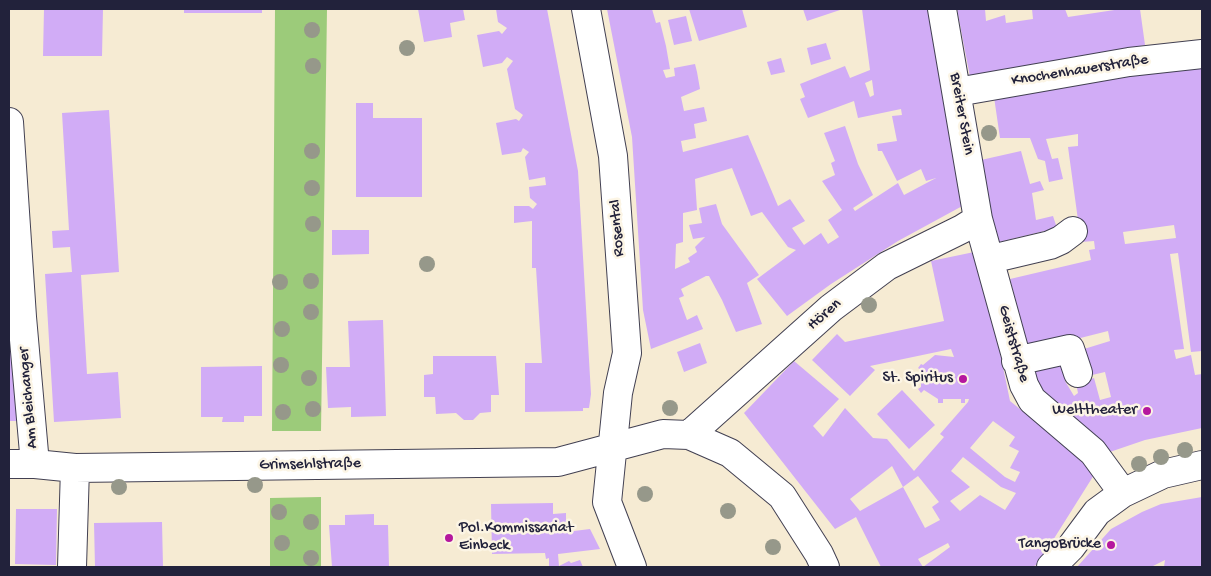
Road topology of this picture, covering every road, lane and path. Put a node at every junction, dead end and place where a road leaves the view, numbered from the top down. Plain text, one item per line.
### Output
1 (586, 9) edge
2 (942, 9) edge
3 (1202, 54) edge
4 (958, 92) junction
5 (9, 122) edge
6 (978, 219) junction
7 (1073, 231) dead end
8 (991, 259) junction
9 (1016, 361) junction
10 (1078, 373) dead end
11 (689, 435) junction
12 (611, 449) junction
13 (22, 464) edge
14 (1202, 465) edge
15 (74, 468) junction
16 (1123, 493) junction
17 (72, 567) edge
18 (632, 567) edge
19 (824, 567) edge
20 (1051, 567) edge

1 - 12 street, Rosental
2 - 4 street, Breiter Stein
3 - 4 street, Knochenhauerstraße
4 - 6 street, Breiter Stein
5 - 13 street, Am Bleichanger
6 - 8 street, Geiststraße
6 - 11 street, Hören
7 - 8 street
8 - 9 street, Geiststraße
9 - 10 street
9 - 16 street, Geiststraße
11 - 12 street, Grimsehlstraße
11 - 19 street
12 - 15 street, Grimsehlstraße
12 - 18 street, Rosental
13 - 15 street, Grimsehlstraße
14 - 16 street
15 - 17 street
16 - 20 street

